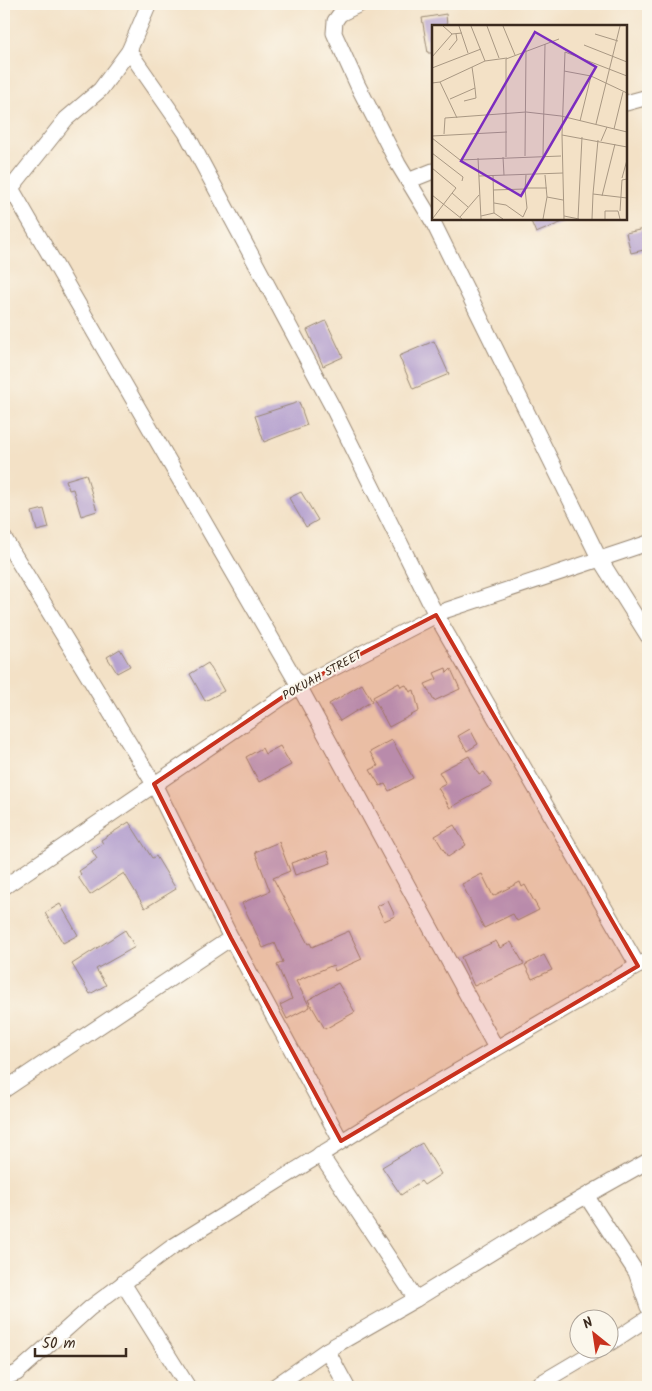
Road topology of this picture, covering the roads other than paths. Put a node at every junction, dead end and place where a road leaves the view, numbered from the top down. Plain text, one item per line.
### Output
1 (149, 4) edge
2 (360, 4) edge
3 (129, 51) junction
4 (648, 97) edge
5 (627, 104) edge
6 (432, 171) edge
7 (408, 181) junction
8 (8, 193) edge
9 (4, 538) edge
10 (648, 543) edge
11 (599, 558) junction
12 (436, 615) junction
13 (648, 636) edge
14 (299, 686) junction
15 (154, 784) junction
16 (4, 887) edge
17 (231, 938) junction
18 (643, 963) edge
19 (496, 1048) junction
20 (4, 1090) edge
21 (341, 1141) junction
22 (320, 1154) junction
23 (648, 1160) edge
24 (587, 1197) junction
25 (123, 1283) junction
26 (416, 1299) junction
27 (647, 1303) edge
28 (648, 1318) edge
29 (620, 1336) edge
30 (327, 1350) junction
31 (583, 1358) edge
32 (4, 1378) edge
33 (188, 1387) edge
34 (274, 1387) edge
35 (347, 1387) edge
36 (534, 1387) edge

1 - 3 street
2 - 7 street
3 - 8 street
3 - 12 street
4 - 5 street
6 - 7 street
7 - 11 street
8 - 14 street
9 - 15 street
10 - 11 street, POKUAH STREET
11 - 12 street, POKUAH STREET
11 - 13 street
12 - 14 street, POKUAH STREET
12 - 18 street
14 - 15 street, POKUAH STREET
14 - 19 street
15 - 16 street, POKUAH STREET
15 - 17 street
17 - 20 street
17 - 21 street
18 - 19 street
19 - 21 street
21 - 22 street
22 - 25 street
22 - 26 street
23 - 24 street
24 - 26 street
24 - 27 street
25 - 32 street
25 - 33 street
26 - 30 street
28 - 29 street
30 - 34 street
30 - 35 street
31 - 36 street

